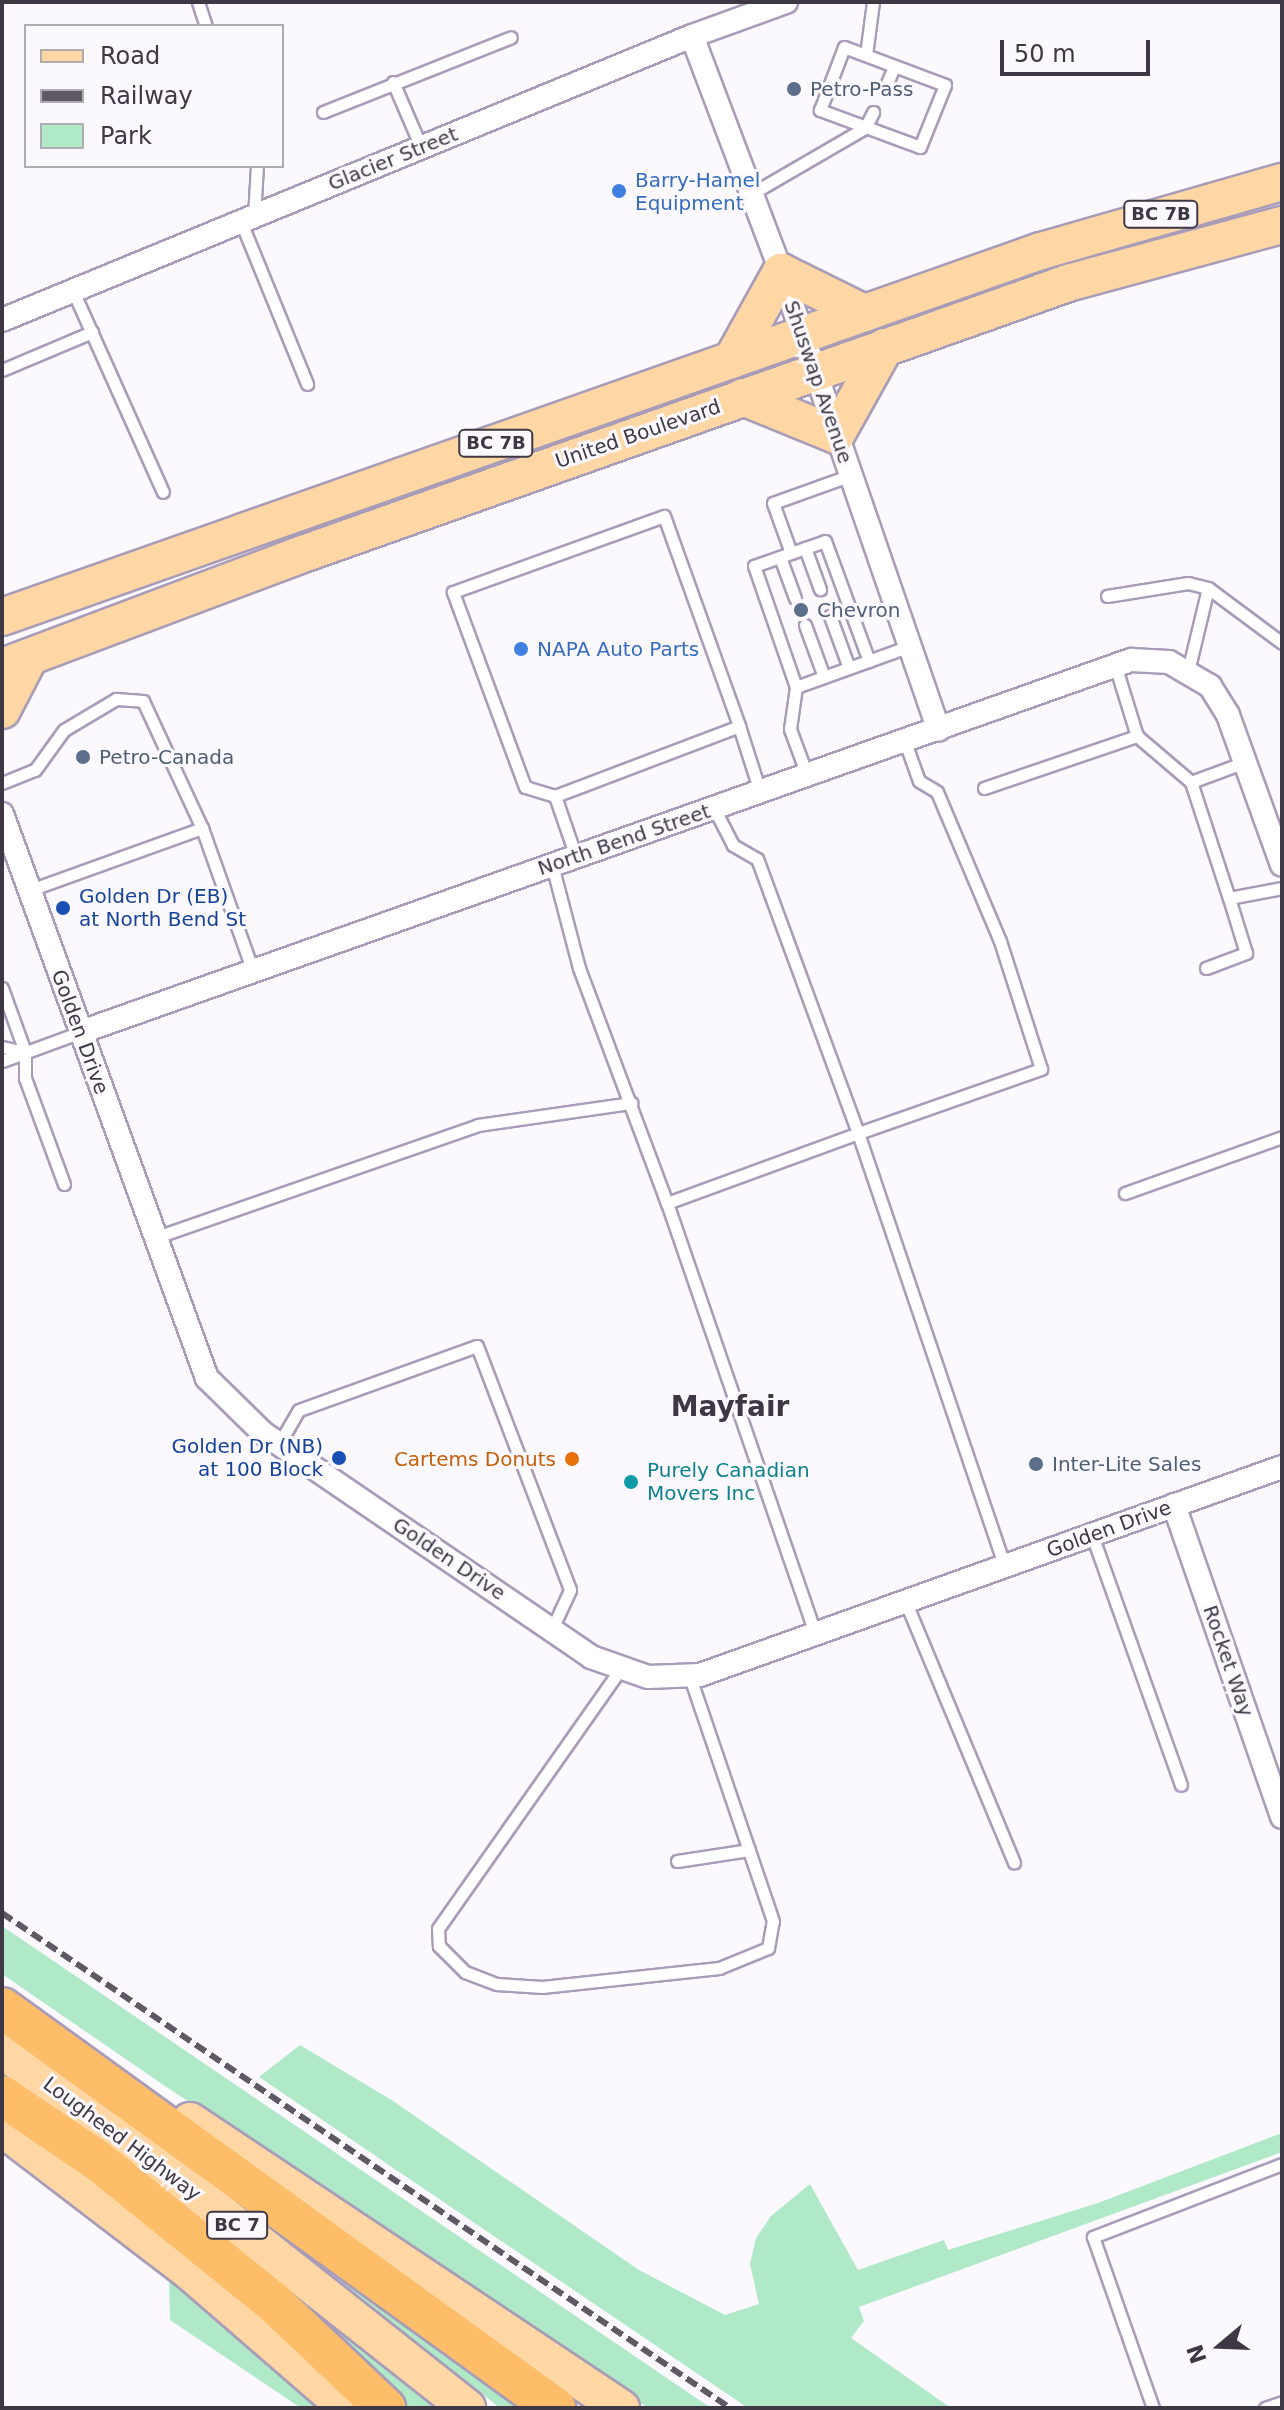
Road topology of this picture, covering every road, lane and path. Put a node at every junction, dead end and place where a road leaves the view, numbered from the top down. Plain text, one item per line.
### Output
1 (198, 2) edge
2 (786, 2) edge
3 (873, 2) edge
4 (205, 24) edge
5 (692, 36) junction
6 (511, 37) dead end
7 (866, 55) junction
8 (894, 67) junction
9 (393, 82) junction
10 (885, 88) dead end
11 (323, 112) dead end
12 (873, 112) dead end
13 (865, 128) junction
14 (421, 147) junction
15 (257, 168) edge
16 (1282, 182) edge
17 (751, 194) junction
18 (248, 219) junction
19 (1282, 225) edge
20 (781, 272) junction
21 (73, 291) junction
22 (864, 313) junction
23 (2, 320) edge
24 (92, 332) junction
25 (802, 334) junction
26 (885, 347) junction
27 (732, 360) junction
28 (2, 370) edge
29 (815, 371) junction
30 (307, 384) dead end
31 (743, 397) junction
32 (836, 435) junction
33 (851, 475) junction
34 (163, 492) dead end
35 (805, 548) junction
36 (786, 555) junction
37 (1208, 588) junction
38 (820, 589) dead end
39 (1107, 596) dead end
40 (795, 598) dead end
41 (8, 611) edge
42 (830, 616) dead end
43 (805, 625) dead end
44 (1282, 643) edge
45 (910, 646) junction
46 (869, 661) junction
47 (16, 662) edge
48 (1115, 665) junction
49 (1178, 666) junction
50 (849, 668) junction
51 (824, 677) junction
52 (796, 687) junction
53 (2, 710) edge
54 (739, 726) junction
55 (939, 730) junction
56 (1137, 736) junction
57 (905, 742) junction
58 (1245, 762) junction
59 (807, 776) junction
60 (1191, 782) junction
61 (2, 783) edge
62 (984, 788) dead end
63 (760, 792) junction
64 (555, 796) junction
65 (714, 808) junction
66 (2, 814) edge
67 (202, 828) junction
68 (576, 857) junction
69 (552, 865) junction
70 (1282, 865) edge
71 (1282, 888) edge
72 (30, 890) junction
73 (1229, 898) junction
74 (1206, 968) dead end
75 (253, 971) junction
76 (2, 988) edge
77 (81, 1032) junction
78 (2, 1047) edge
79 (25, 1052) junction
80 (2, 1061) edge
81 (631, 1103) junction
82 (858, 1133) junction
83 (1282, 1137) edge
84 (64, 1184) dead end
85 (1125, 1193) dead end
86 (667, 1203) junction
87 (154, 1238) junction
88 (279, 1444) junction
89 (1282, 1467) edge
90 (1174, 1505) junction
91 (1092, 1535) junction
92 (1005, 1568) junction
93 (906, 1603) junction
94 (552, 1629) junction
95 (815, 1634) junction
96 (619, 1671) junction
97 (690, 1677) junction
98 (1181, 1785) dead end
99 (1282, 1817) edge
100 (749, 1850) junction
101 (677, 1861) dead end
102 (1014, 1862) dead end
103 (2, 1992) edge
104 (2, 2008) edge
105 (2, 2031) edge
106 (2, 2050) edge
107 (2, 2096) edge
108 (2, 2128) edge
109 (1282, 2164) edge
110 (1282, 2402) edge
111 (347, 2408) edge
112 (385, 2408) edge
113 (467, 2408) edge
114 (552, 2408) edge
115 (621, 2408) edge
116 (1153, 2408) edge
117 (1265, 2408) edge

1 - 4 lane
2 - 5 street, Glacier Street
3 - 7 lane
5 - 14 street, Glacier Street
5 - 17 street, Shuswap Avenue
6 - 9 lane
7 - 8 lane
7 - 13 lane
8 - 10 lane
8 - 13 lane
9 - 11 lane
9 - 14 lane
12 - 13 lane
13 - 17 lane
14 - 18 street, Glacier Street
15 - 18 lane
16 - 22 main road, United Boulevard / BC 7B
17 - 20 street, Shuswap Avenue
18 - 21 street, Glacier Street
18 - 30 lane
19 - 26 main road, United Boulevard / BC 7B
20 - 22 main road
20 - 25 street, Shuswap Avenue
20 - 27 main road
21 - 23 street, Glacier Street
21 - 24 lane
22 - 25 main road, United Boulevard / BC 7B
24 - 28 lane
24 - 34 lane
25 - 27 main road, United Boulevard / BC 7B
25 - 29 street, Shuswap Avenue
26 - 29 main road, United Boulevard / BC 7B
26 - 32 main road
27 - 41 main road, United Boulevard / BC 7B
29 - 31 main road, United Boulevard / BC 7B
29 - 32 street, Shuswap Avenue
31 - 32 main road
31 - 47 main road, United Boulevard / BC 7B
32 - 33 street, Shuswap Avenue
33 - 36 lane
33 - 45 street, Shuswap Avenue
35 - 36 lane
35 - 38 lane
35 - 46 lane
36 - 40 lane
36 - 52 lane
37 - 39 lane
37 - 44 lane
37 - 49 lane
42 - 50 lane
43 - 51 lane
45 - 46 lane
45 - 55 street, Shuswap Avenue
46 - 50 lane
47 - 53 main road
48 - 49 street, North Bend Street
48 - 55 street, North Bend Street
48 - 56 lane
49 - 58 street
50 - 51 lane
51 - 52 lane
52 - 59 lane
54 - 63 lane
54 - 64 lane
54 - 64 lane
55 - 57 street, North Bend Street
56 - 60 lane
56 - 62 lane
57 - 59 street, North Bend Street
57 - 82 lane
58 - 60 lane
58 - 70 street
59 - 63 street, North Bend Street
60 - 73 lane
61 - 67 lane
63 - 65 street, North Bend Street
64 - 68 lane
65 - 68 street, North Bend Street
65 - 82 lane
66 - 72 street, Golden Drive
67 - 72 lane
67 - 75 lane
68 - 69 street, North Bend Street
69 - 75 street, North Bend Street
69 - 81 lane
71 - 73 lane
72 - 77 street, Golden Drive
73 - 74 lane
75 - 77 street, North Bend Street
76 - 79 lane
77 - 79 lane
77 - 87 street, Golden Drive
78 - 79 lane
79 - 80 lane
79 - 84 lane
81 - 86 lane
81 - 87 lane
82 - 86 lane
82 - 92 lane
83 - 85 lane
86 - 95 lane
87 - 88 street, Golden Drive
88 - 94 street, Golden Drive
88 - 94 lane
89 - 90 street, Golden Drive
90 - 91 street, Golden Drive
90 - 99 street, Rocket Way
91 - 92 street, Golden Drive
91 - 98 lane
92 - 93 street, Golden Drive
93 - 95 street, Golden Drive
93 - 102 lane
94 - 96 street, Golden Drive
95 - 97 street, Golden Drive
96 - 97 street, Golden Drive
96 - 100 lane
97 - 100 lane
100 - 101 lane
103 - 115 main road
104 - 114 highway
105 - 114 highway
106 - 113 main road, Lougheed Highway / BC 7
107 - 112 highway
108 - 111 main road
109 - 116 lane
110 - 117 lane

